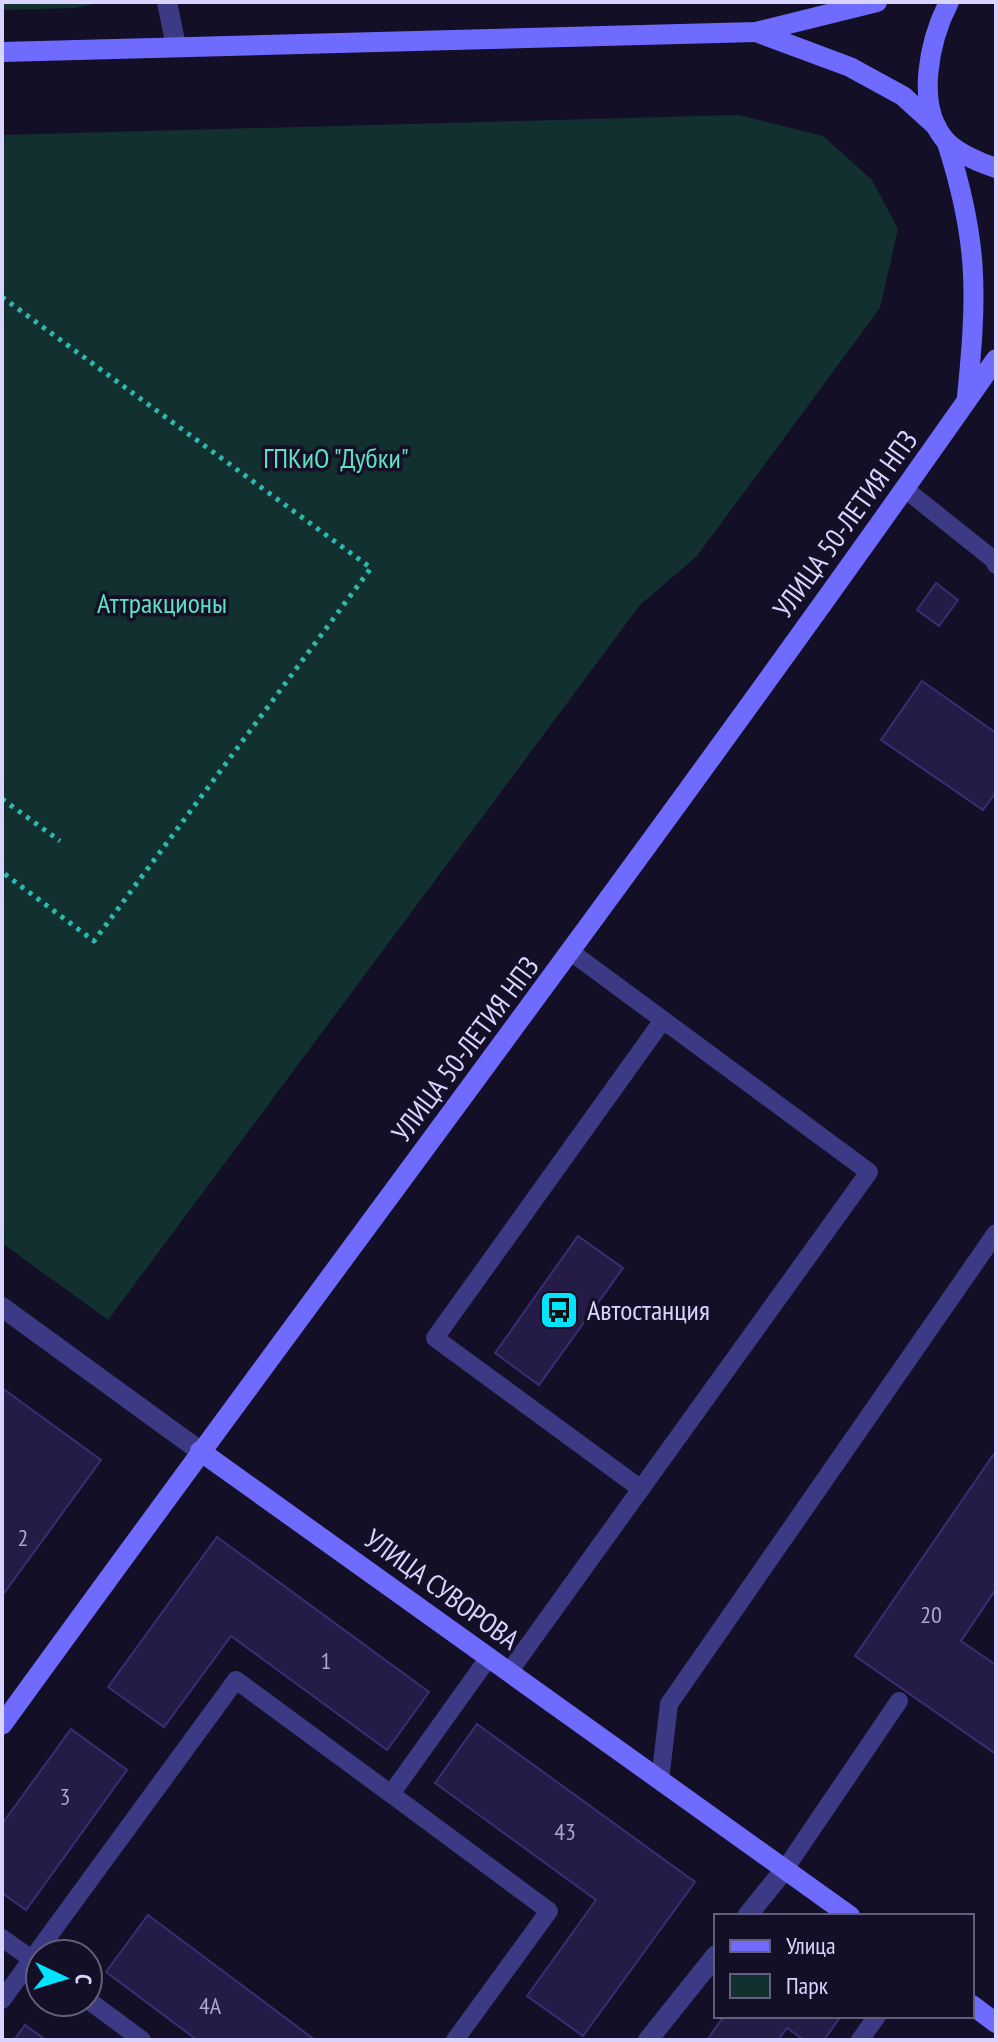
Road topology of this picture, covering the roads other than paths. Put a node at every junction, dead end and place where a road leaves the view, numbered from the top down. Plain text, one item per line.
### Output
1 (167, 2) edge
2 (877, 2) edge
3 (949, 2) edge
4 (756, 32) junction
5 (176, 46) junction
6 (2, 52) edge
7 (941, 135) junction
8 (996, 168) edge
9 (996, 359) edge
10 (966, 401) junction
11 (905, 489) junction
12 (996, 565) edge
13 (571, 952) junction
14 (663, 1020) junction
15 (996, 1233) edge
16 (2, 1307) edge
17 (200, 1451) junction
18 (641, 1489) junction
19 (489, 1657) junction
20 (509, 1672) junction
21 (899, 1701) dead end
22 (2, 1725) edge
23 (660, 1780) junction
24 (391, 1794) junction
25 (785, 1869) junction
26 (749, 1914) edge
27 (847, 1914) edge
28 (2, 1938) edge
29 (53, 1938) edge
30 (24, 1954) edge
31 (714, 1958) edge
32 (24, 1975) edge
33 (2, 2000) edge
34 (974, 2006) edge
35 (104, 2012) edge
36 (876, 2018) edge
37 (996, 2023) edge
38 (142, 2040) edge
39 (455, 2040) edge
40 (648, 2040) edge
41 (860, 2040) edge

1 - 5 street
2 - 4 main road
3 - 7 main road
4 - 5 main road
4 - 7 main road
5 - 6 main road
7 - 8 main road
7 - 10 main road
9 - 10 main road, УЛИЦА 50-ЛЕТИЯ НПЗ
10 - 11 main road, УЛИЦА 50-ЛЕТИЯ НПЗ
11 - 12 lane
11 - 13 main road, УЛИЦА 50-ЛЕТИЯ НПЗ
13 - 14 lane
13 - 17 main road, УЛИЦА 50-ЛЕТИЯ НПЗ
14 - 18 lane
14 - 18 lane
15 - 23 lane
16 - 17 street, УЛИЦА СУВОРОВА
17 - 19 main road, УЛИЦА СУВОРОВА
17 - 22 main road, УЛИЦА 50-ЛЕТИЯ НПЗ
18 - 20 lane
19 - 20 main road, УЛИЦА СУВОРОВА
19 - 24 lane
20 - 23 main road, УЛИЦА СУВОРОВА
21 - 25 lane
23 - 25 main road, УЛИЦА СУВОРОВА
24 - 29 lane
24 - 39 lane
25 - 26 street
25 - 27 main road, УЛИЦА СУВОРОВА
28 - 30 lane
31 - 40 street
32 - 33 lane
34 - 37 main road
35 - 38 lane
36 - 41 lane

